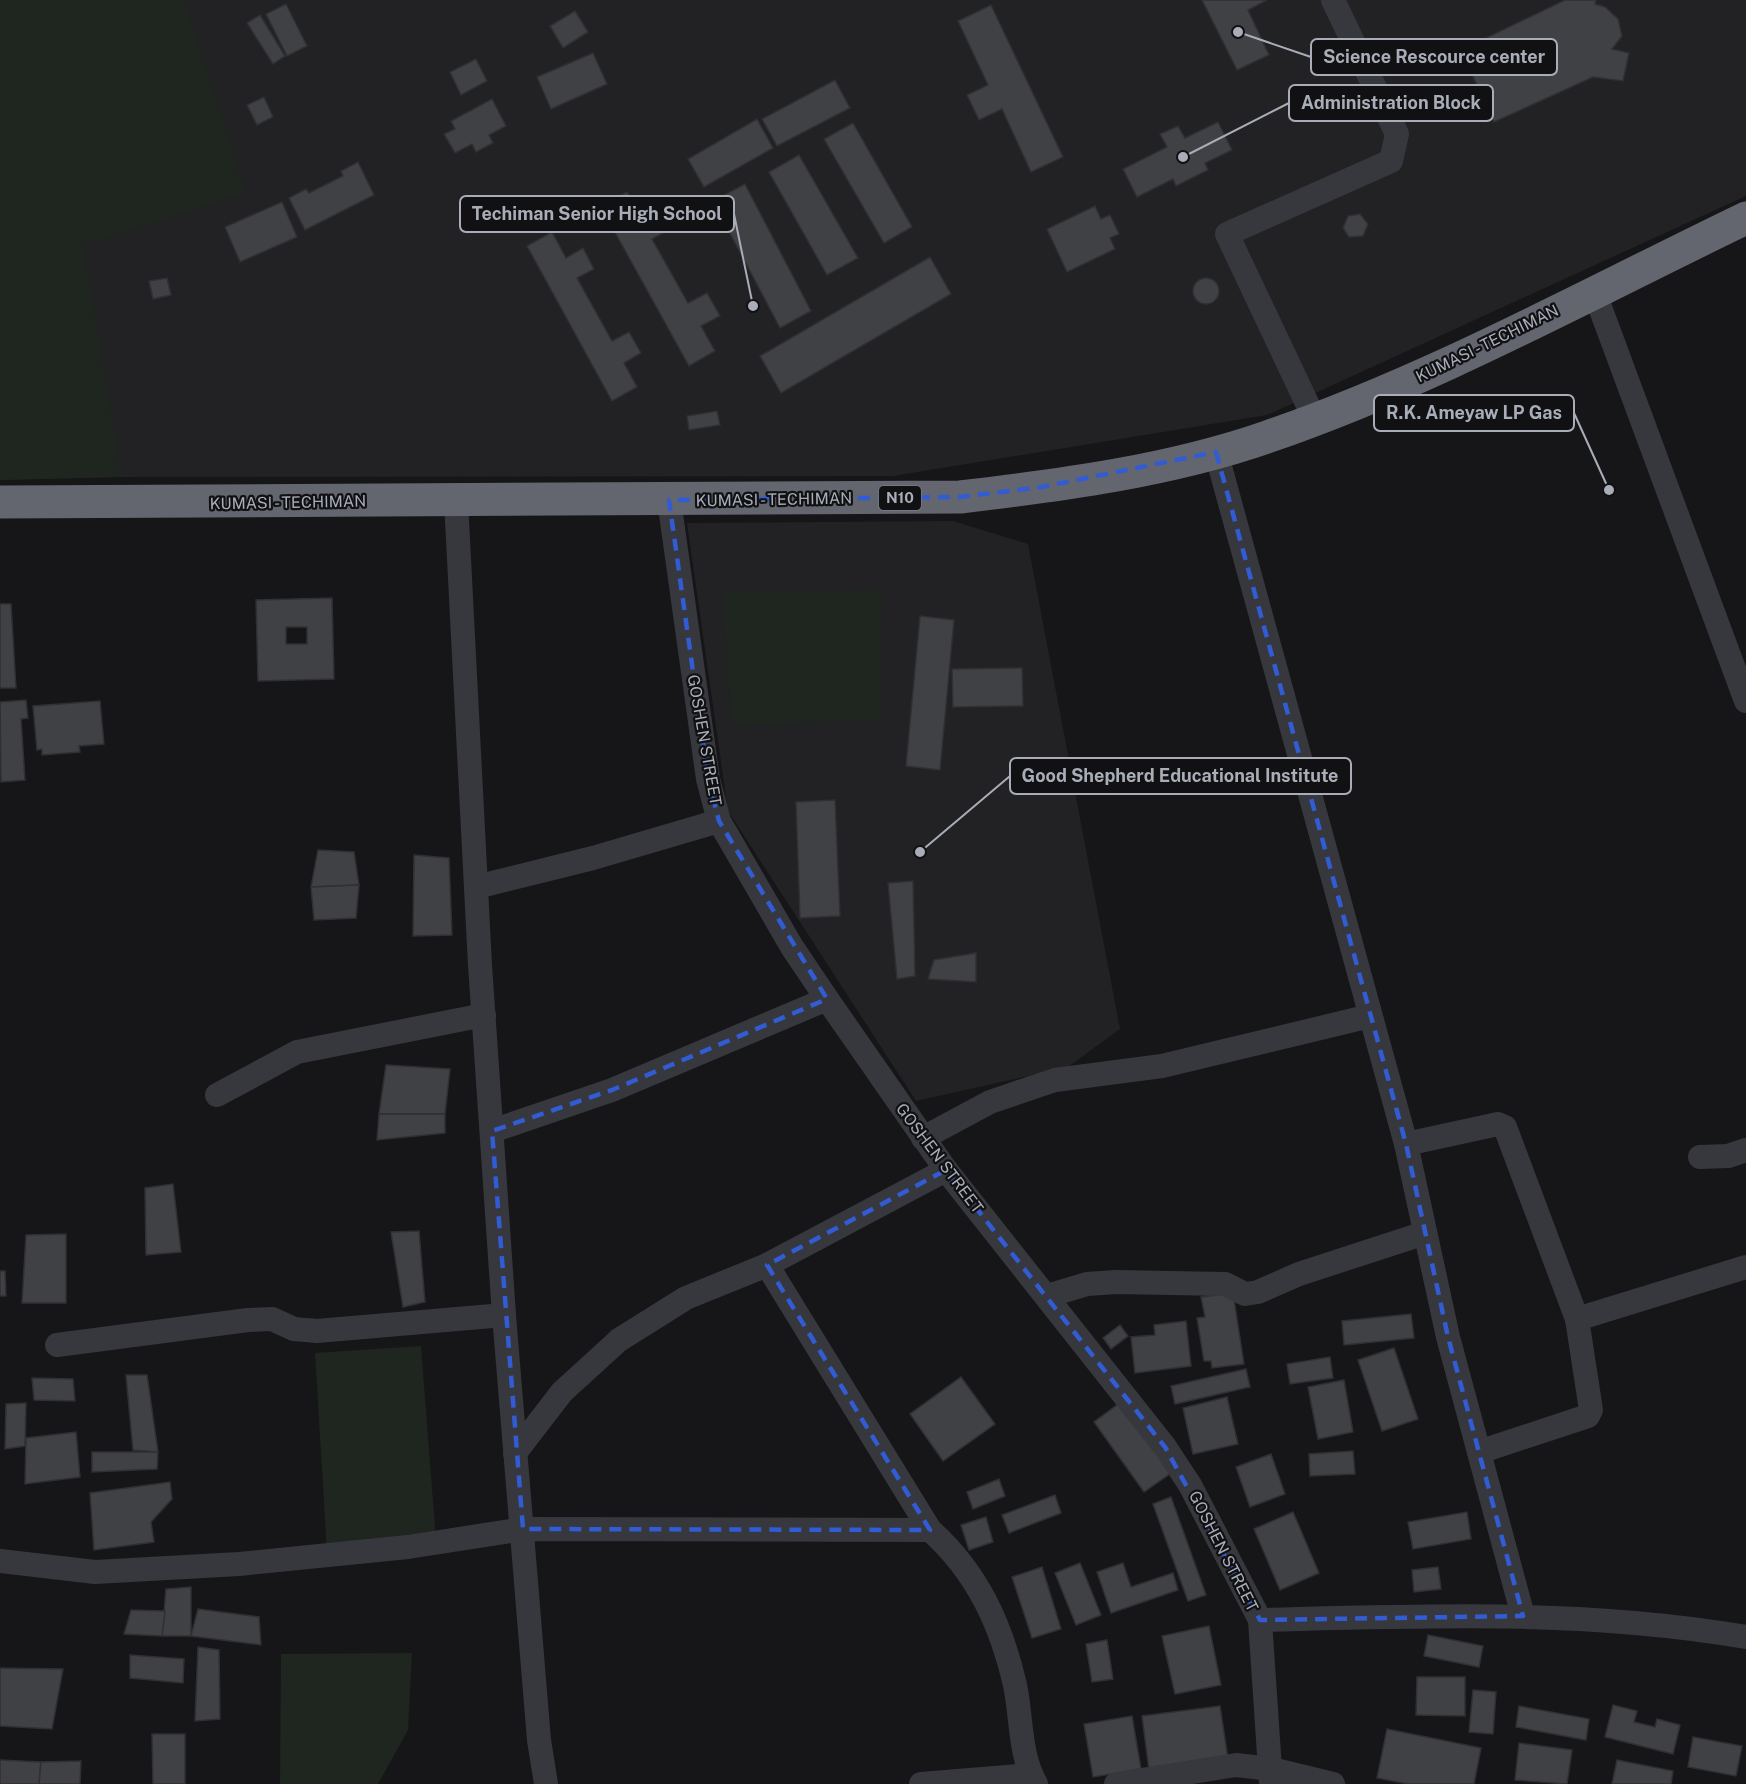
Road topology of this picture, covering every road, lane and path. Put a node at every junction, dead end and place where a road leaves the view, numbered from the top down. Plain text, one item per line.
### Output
1 (1334, 0) edge
2 (1746, 218) edge
3 (1594, 291) junction
4 (1314, 418) junction
5 (1216, 452) junction
6 (669, 500) junction
7 (456, 501) junction
8 (0, 502) edge
9 (1746, 701) edge
10 (719, 821) junction
11 (476, 887) junction
12 (827, 999) junction
13 (484, 1016) junction
14 (1370, 1016) junction
15 (217, 1095) dead end
16 (492, 1131) junction
17 (923, 1138) junction
18 (1406, 1144) junction
19 (1746, 1150) edge
20 (1700, 1157) dead end
21 (946, 1170) junction
22 (1425, 1233) junction
23 (767, 1265) junction
24 (1746, 1267) edge
25 (1047, 1296) junction
26 (504, 1315) junction
27 (1577, 1319) junction
28 (57, 1345) dead end
29 (515, 1452) junction
30 (1479, 1452) junction
31 (523, 1529) junction
32 (930, 1530) junction
33 (0, 1561) edge
34 (1523, 1616) junction
35 (1260, 1620) junction
36 (1746, 1637) edge
37 (1271, 1776) edge
38 (1033, 1780) edge
39 (546, 1784) edge
40 (921, 1784) edge
41 (1116, 1784) edge
42 (1333, 1784) edge

1 - 4 street
2 - 3 highway, KUMASI - TECHIMAN / N10
3 - 4 highway, KUMASI - TECHIMAN / N10
3 - 9 street
4 - 5 highway, KUMASI - TECHIMAN / N10
5 - 6 highway, KUMASI - TECHIMAN / N10
5 - 14 street
6 - 7 highway, KUMASI - TECHIMAN / N10
6 - 10 street, GOSHEN STREET
7 - 8 highway, KUMASI - TECHIMAN / N10
7 - 11 street
10 - 11 street
10 - 12 street, GOSHEN STREET
11 - 13 street
12 - 16 street
12 - 17 street, GOSHEN STREET
13 - 15 street
13 - 16 street
14 - 17 street
14 - 18 street
16 - 26 street
17 - 21 street, GOSHEN STREET
18 - 22 street
18 - 27 street
19 - 20 street
21 - 23 street
21 - 25 street, GOSHEN STREET
22 - 25 street
22 - 30 street
23 - 29 street
23 - 32 street
24 - 27 street
25 - 35 street, GOSHEN STREET
26 - 28 street
26 - 29 street
27 - 30 street
29 - 31 street
30 - 34 street
31 - 32 street
31 - 33 street
31 - 39 street
32 - 38 street
34 - 35 street
34 - 36 street
35 - 37 street, GOSHEN STREET
37 - 41 street
37 - 42 street
38 - 40 street

